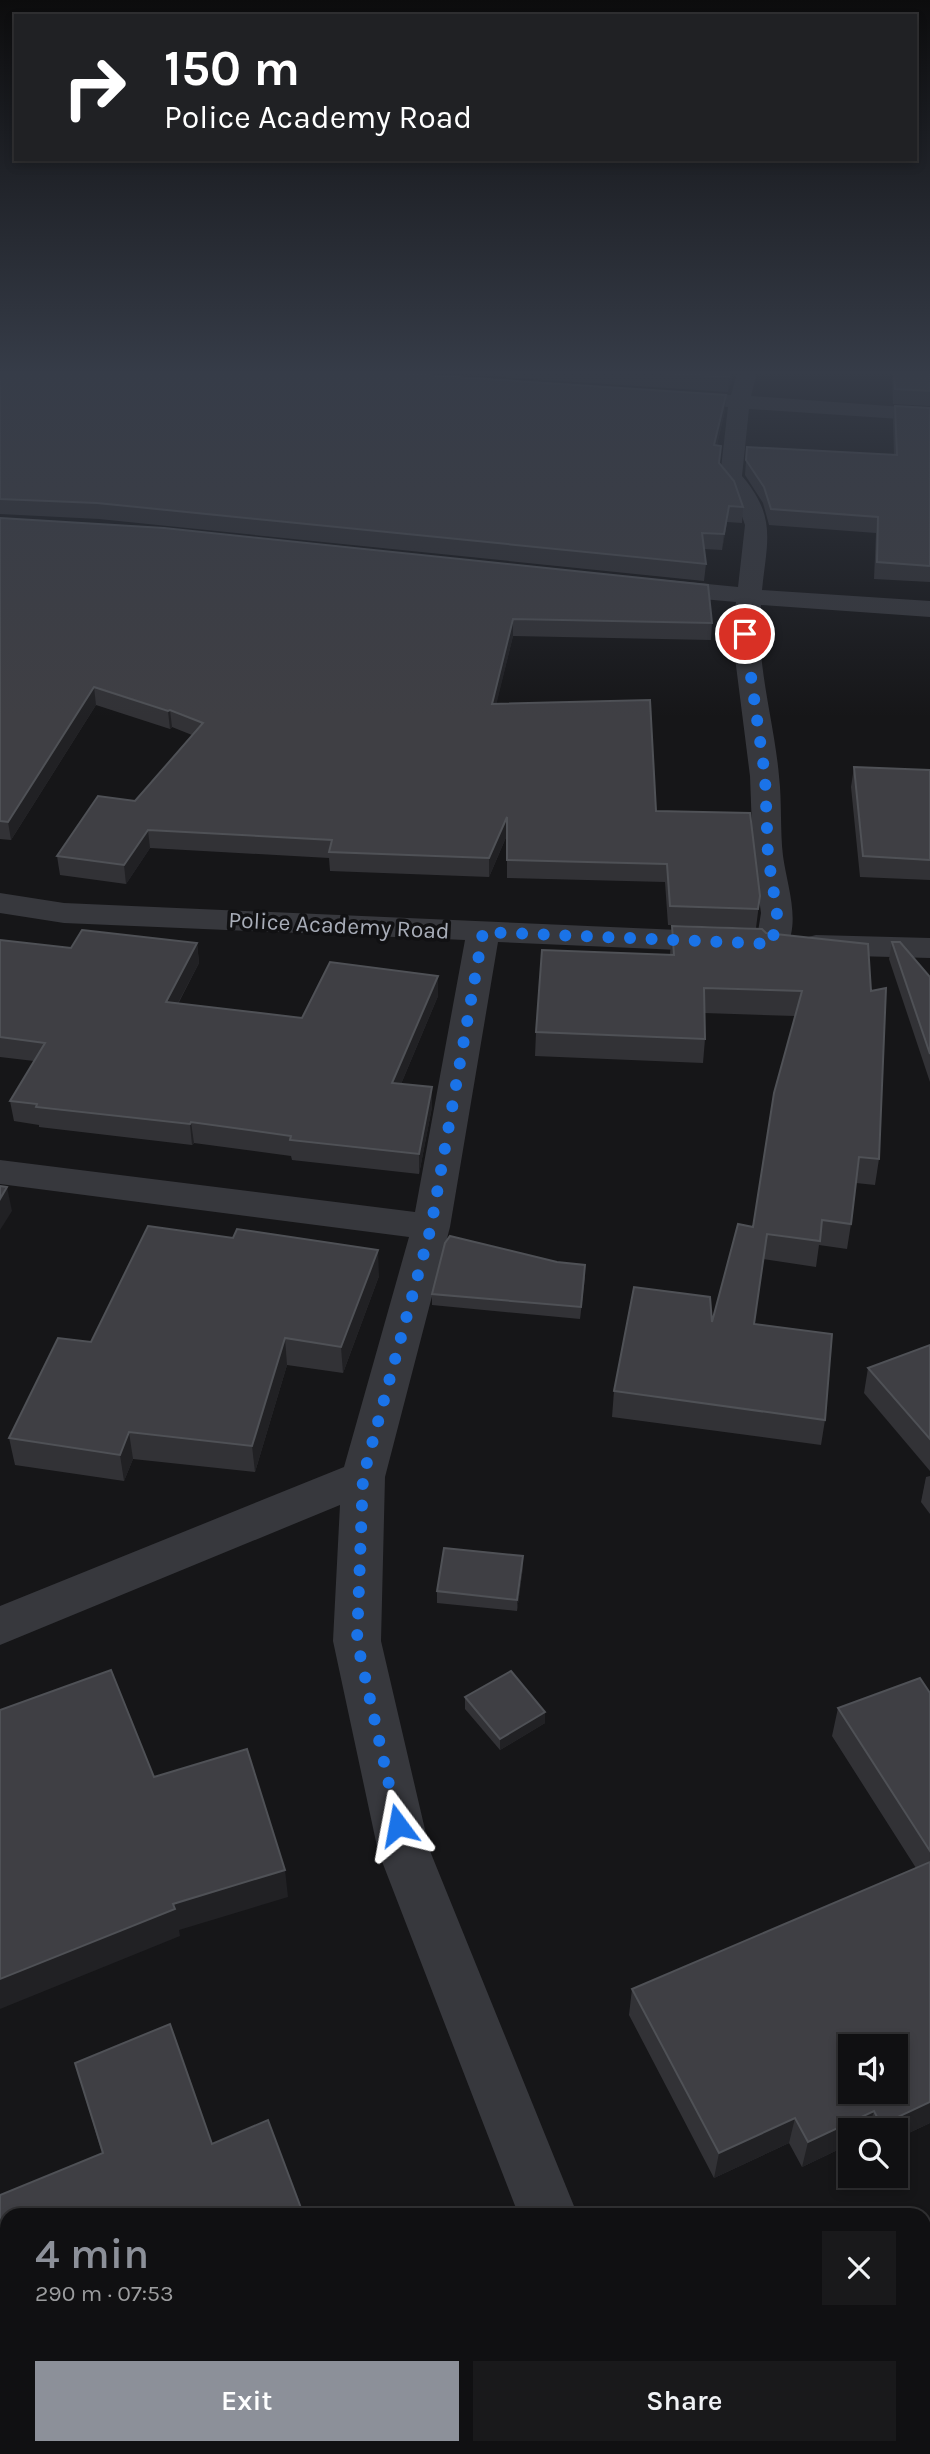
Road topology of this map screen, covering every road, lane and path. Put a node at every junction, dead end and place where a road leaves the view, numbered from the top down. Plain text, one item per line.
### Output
1 (740, 488) edge
2 (628, 584) edge
3 (749, 594) junction
4 (930, 609) edge
5 (0, 903) edge
6 (483, 932) junction
7 (772, 944) junction
8 (930, 948) edge
9 (0, 1172) edge
10 (431, 1227) junction
11 (363, 1477) junction
12 (0, 1626) edge
13 (546, 2208) edge

1 - 3 street
2 - 3 street
3 - 4 street
3 - 7 street
5 - 6 street, Police Academy Road
6 - 7 street, Police Academy Road
6 - 10 street
7 - 8 street, Police Academy Road
9 - 10 street
10 - 11 street
11 - 12 street
11 - 13 street

